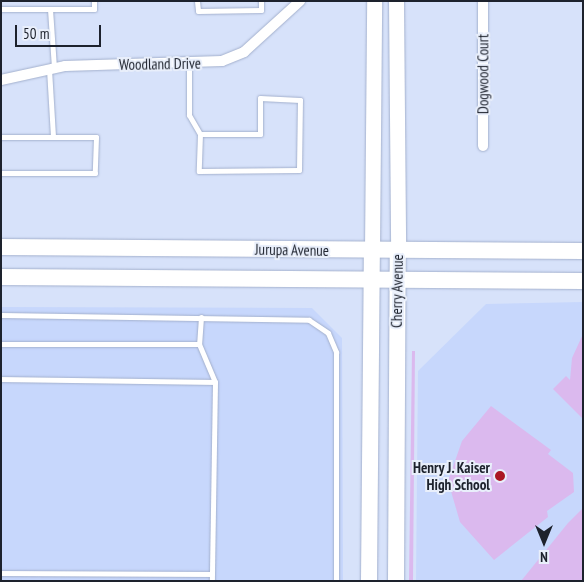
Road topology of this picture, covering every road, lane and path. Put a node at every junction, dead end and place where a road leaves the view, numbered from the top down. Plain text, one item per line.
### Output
1 (94, 1) edge
2 (197, 1) edge
3 (261, 1) edge
4 (300, 1) edge
5 (374, 1) edge
6 (396, 1) edge
7 (483, 1) edge
8 (1, 9) edge
9 (50, 9) junction
10 (189, 64) junction
11 (51, 69) junction
12 (1, 80) edge
13 (200, 134) junction
14 (1, 137) edge
15 (53, 137) junction
16 (483, 146) dead end
17 (1, 173) edge
18 (1, 247) edge
19 (372, 251) junction
20 (398, 251) junction
21 (583, 251) edge
22 (1, 277) edge
23 (371, 279) junction
24 (397, 279) junction
25 (583, 281) edge
26 (1, 315) edge
27 (201, 317) junction
28 (1, 344) edge
29 (199, 344) junction
30 (1, 379) edge
31 (215, 382) junction
32 (1, 573) edge
33 (29, 573) junction
34 (212, 574) junction
35 (29, 581) edge
36 (212, 581) edge
37 (336, 581) edge
38 (369, 581) edge
39 (396, 581) edge

1 - 9 lane
2 - 3 lane
4 - 10 street, Woodland Drive
5 - 19 main road, Cherry Avenue
6 - 20 main road, Cherry Avenue
7 - 16 street, Dogwood Court
8 - 9 lane
9 - 11 lane
10 - 11 street, Woodland Drive
10 - 13 lane
11 - 12 street, Woodland Drive
11 - 15 lane
13 - 13 lane
14 - 15 lane
15 - 17 lane
18 - 19 main road, Jurupa Avenue
19 - 20 main road, Jurupa Avenue
19 - 23 main road, Cherry Avenue
20 - 21 main road, Jurupa Avenue
20 - 24 main road, Cherry Avenue
22 - 23 main road, Jurupa Avenue
23 - 24 main road, Jurupa Avenue
23 - 38 main road, Cherry Avenue
24 - 25 main road, Jurupa Avenue
24 - 39 main road, Cherry Avenue
26 - 27 lane
27 - 29 lane
27 - 37 lane
28 - 29 lane
29 - 31 lane
30 - 31 lane
31 - 34 lane
32 - 33 lane
33 - 34 lane
33 - 35 lane
34 - 36 lane

